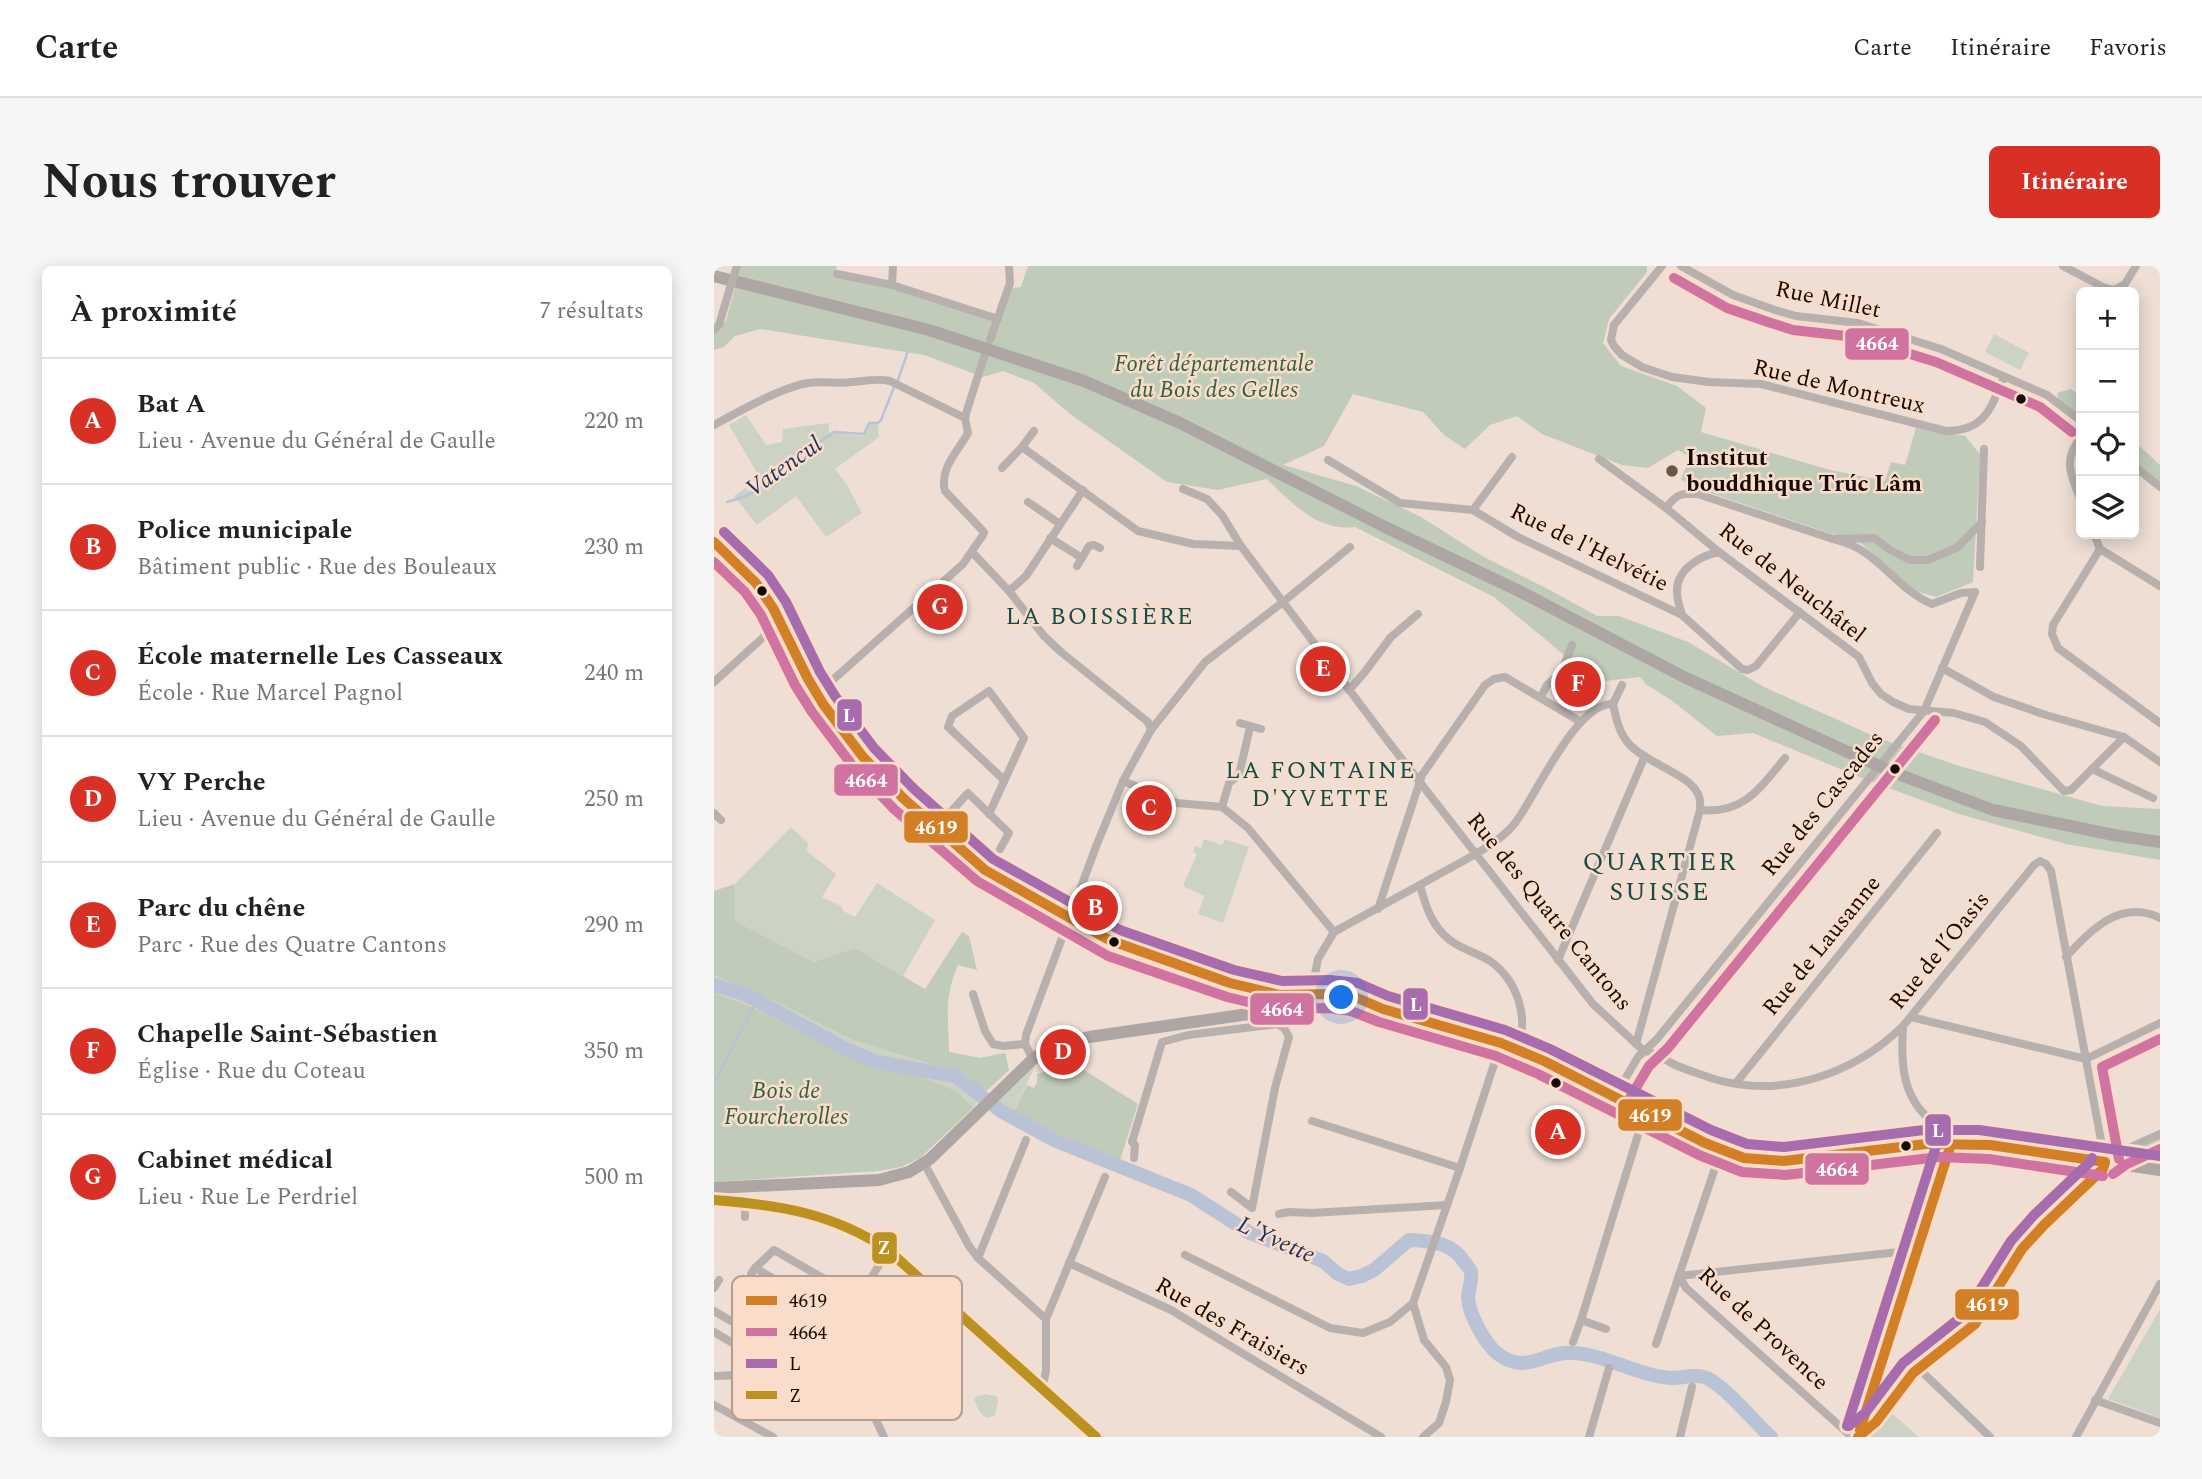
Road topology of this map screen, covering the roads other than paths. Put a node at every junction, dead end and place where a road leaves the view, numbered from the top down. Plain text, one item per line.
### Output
1 (737, 266) edge
2 (893, 266) edge
3 (1009, 266) edge
4 (1681, 266) edge
5 (2063, 266) edge
6 (2136, 266) edge
7 (1661, 267) edge
8 (837, 274) dead end
9 (714, 276) edge
10 (892, 285) junction
11 (998, 319) junction
12 (714, 330) edge
13 (990, 340) dead end
14 (985, 354) dead end
15 (2004, 377) junction
16 (2076, 417) edge
17 (965, 418) junction
18 (714, 425) edge
19 (1034, 431) dead end
20 (2076, 444) edge
21 (1022, 447) junction
22 (1984, 449) dead end
23 (1512, 457) dead end
24 (1599, 459) dead end
25 (1328, 460) dead end
26 (1002, 468) dead end
27 (2139, 470) edge
28 (2160, 486) edge
29 (2076, 488) edge
30 (1183, 489) dead end
31 (1083, 490) junction
32 (1028, 502) dead end
33 (1666, 508) junction
34 (1473, 510) junction
35 (1982, 522) junction
36 (1060, 524) junction
37 (1050, 538) junction
38 (1833, 539) junction
39 (2096, 539) edge
40 (714, 542) edge
41 (1241, 546) junction
42 (1350, 547) dead end
43 (1100, 548) dead end
44 (2100, 549) junction
45 (972, 552) junction
46 (1718, 552) junction
47 (1980, 567) dead end
48 (2160, 586) edge
49 (1009, 591) junction
50 (1283, 602) junction
51 (1800, 612) junction
52 (1418, 614) dead end
53 (1682, 615) junction
54 (780, 622) junction
55 (1572, 645) dead end
56 (1942, 668) junction
57 (714, 682) edge
58 (1622, 685) dead end
59 (1349, 690) junction
60 (817, 694) junction
61 (1541, 697) junction
62 (1613, 704) junction
63 (1924, 711) junction
64 (1581, 722) junction
65 (1240, 723) dead end
66 (2160, 723) edge
67 (1250, 727) junction
68 (1261, 729) dead end
69 (1151, 730) junction
70 (2124, 737) junction
71 (1644, 758) junction
72 (1785, 758) dead end
73 (2160, 762) edge
74 (2092, 769) junction
75 (1004, 780) junction
76 (1123, 781) junction
77 (1419, 782) junction
78 (2153, 798) dead end
79 (1222, 807) junction
80 (1700, 810) junction
81 (714, 813) edge
82 (989, 814) junction
83 (948, 815) dead end
84 (721, 820) dead end
85 (1937, 833) dead end
86 (2160, 842) edge
87 (1000, 849) dead end
88 (1476, 853) junction
89 (994, 858) dead end
90 (985, 870) junction
91 (1420, 885) junction
92 (1378, 909) junction
93 (1068, 918) junction
94 (2160, 919) edge
95 (1334, 932) junction
96 (2066, 957) junction
97 (1558, 960) junction
98 (1271, 993) junction
99 (973, 994) dead end
100 (1311, 994) junction
101 (1289, 1001) junction
102 (1383, 1009) junction
103 (1274, 1010) junction
104 (1911, 1017) junction
105 (2160, 1023) edge
106 (1903, 1026) junction
107 (1187, 1029) junction
108 (1500, 1043) junction
109 (1025, 1044) junction
110 (1636, 1044) junction
111 (1517, 1049) junction
112 (1644, 1051) junction
113 (1033, 1059) junction
114 (2086, 1059) junction
115 (1736, 1083) junction
116 (1615, 1096) junction
117 (1648, 1114) junction
118 (1312, 1121) dead end
119 (2160, 1134) edge
120 (1026, 1140) dead end
121 (1951, 1144) junction
122 (1721, 1150) junction
123 (1134, 1158) dead end
124 (2105, 1162) junction
125 (924, 1163) junction
126 (2125, 1165) junction
127 (1460, 1168) junction
128 (2160, 1170) edge
129 (1105, 1177) dead end
130 (2160, 1177) edge
131 (714, 1188) edge
132 (1231, 1192) dead end
133 (714, 1200) edge
134 (745, 1202) junction
135 (1447, 1205) junction
136 (1279, 1214) dead end
137 (745, 1217) dead end
138 (888, 1250) junction
139 (1917, 1250) junction
140 (1185, 1255) dead end
141 (978, 1258) junction
142 (1069, 1263) junction
143 (755, 1268) junction
144 (752, 1276) edge
145 (769, 1276) edge
146 (819, 1276) edge
147 (872, 1276) edge
148 (917, 1276) edge
149 (1679, 1276) junction
150 (2160, 1283) edge
151 (1413, 1303) junction
152 (714, 1311) edge
153 (962, 1316) edge
154 (1046, 1319) junction
155 (1581, 1320) junction
156 (732, 1322) edge
157 (1606, 1329) dead end
158 (714, 1332) edge
159 (1573, 1342) dead end
160 (732, 1343) edge
161 (1656, 1344) dead end
162 (1609, 1368) dead end
163 (1919, 1368) junction
164 (732, 1375) edge
165 (714, 1376) edge
166 (1692, 1387) dead end
167 (1042, 1389) junction
168 (2095, 1399) junction
169 (714, 1405) edge
170 (732, 1415) edge
171 (742, 1420) edge
172 (876, 1420) edge
173 (2160, 1423) edge
174 (1369, 1434) edge
175 (773, 1437) edge
176 (884, 1437) edge
177 (1096, 1437) edge
178 (1381, 1437) edge
179 (1423, 1437) edge
180 (1589, 1437) edge
181 (1680, 1437) edge
182 (1856, 1437) edge
183 (1990, 1437) edge
184 (2076, 1437) edge

1 - 12 street, bridge
2 - 10 street
3 - 11 street
4 - 15 street, Rue Millet
5 - 6 street
7 - 15 street, Rue de Montreux
8 - 10 street
9 - 86 main road, bridge
10 - 11 street
11 - 13 street
14 - 17 street
15 - 16 street, Rue Millet
17 - 18 street
17 - 45 street
19 - 21 street
20 - 29 street
21 - 26 street
21 - 31 street
22 - 35 street
23 - 34 street
24 - 33 street, Rue de Neuchâtel
25 - 34 street, Rue de l'Helvétie
27 - 28 street
30 - 41 street, Rue des Quatre Cantons
31 - 36 street
31 - 41 street
32 - 36 street
33 - 38 street
33 - 46 street, Rue de Neuchâtel
34 - 53 street, Rue de l'Helvétie
35 - 38 street
35 - 47 street
36 - 37 street
37 - 43 street
37 - 49 street
38 - 56 street, Rue des Cascades
39 - 44 street
40 - 54 street
41 - 50 street, Rue des Quatre Cantons
42 - 50 street
44 - 48 street
44 - 66 street
45 - 49 street
45 - 60 street
46 - 51 street, Rue de Neuchâtel
46 - 53 street
49 - 69 street
50 - 59 street, Rue des Quatre Cantons
50 - 69 street
51 - 53 street, Rue de l'Helvétie
51 - 63 street, Rue de Neuchâtel
52 - 59 street
54 - 57 street
54 - 60 street
55 - 61 street
56 - 63 street, Rue des Cascades
56 - 70 street
58 - 62 street
59 - 77 street, Rue des Quatre Cantons
60 - 90 street
61 - 64 street
61 - 77 street
62 - 64 street
62 - 71 street
63 - 74 street, Rue de Neuchâtel
63 - 112 street, Rue des Cascades
64 - 88 street
65 - 67 street
67 - 68 street
67 - 79 street
69 - 76 street
70 - 73 street
70 - 74 street, Rue de Neuchâtel
71 - 80 street
71 - 97 street
72 - 80 street
74 - 78 street
75 - 75 street
75 - 82 street
76 - 79 street
76 - 93 street
77 - 88 street, Rue des Quatre Cantons
77 - 92 street
79 - 95 street
80 - 110 street
81 - 84 street
82 - 83 street
82 - 87 street
85 - 115 street, Rue de Lausanne
88 - 91 street
88 - 97 street, Rue des Quatre Cantons
89 - 90 street
90 - 93 street
91 - 92 street
91 - 111 street
92 - 95 street
93 - 98 street
93 - 109 street
94 - 96 street
95 - 100 street
96 - 104 street, Rue de l’Oasis
96 - 114 street
97 - 110 street, Rue des Quatre Cantons
98 - 101 street
98 - 103 street
99 - 109 street
100 - 101 street
100 - 102 street
101 - 102 main road
101 - 103 main road
102 - 108 main road
103 - 107 main road
104 - 106 street, Rue de l’Oasis
104 - 114 street
105 - 114 street
106 - 115 street, Rue des Quatre Cantons
106 - 121 street, Rue de l’Oasis
107 - 113 main road
107 - 123 street
107 - 132 street
108 - 111 main road
108 - 127 street
109 - 113 street
110 - 112 street, Rue des Quatre Cantons
111 - 116 main road
112 - 115 street, Rue des Quatre Cantons
112 - 116 street, Rue des Cascades
113 - 125 main road
114 - 124 street
116 - 117 main road
117 - 122 main road
117 - 155 street
118 - 127 street
119 - 124 street
120 - 141 street
121 - 122 main road
121 - 124 main road
121 - 139 street
122 - 149 street
124 - 126 main road
124 - 163 street
125 - 131 main road
125 - 141 street
126 - 128 main road
126 - 130 main road
127 - 135 street
129 - 142 street
133 - 134 street
134 - 137 street
134 - 138 street
135 - 136 street
135 - 151 street
138 - 147 street
138 - 148 street
139 - 149 street
139 - 182 street
140 - 151 street
141 - 154 street
142 - 154 street
142 - 174 street, Rue des Fraisiers
143 - 144 street
143 - 145 street
143 - 146 street
149 - 161 street
149 - 182 street, Rue de Provence
150 - 168 street
151 - 179 street
152 - 156 street
153 - 167 street
154 - 167 street
155 - 157 street
155 - 159 street
158 - 160 street
162 - 180 street
163 - 182 street
163 - 183 street
164 - 165 street
166 - 181 street
167 - 177 street
168 - 173 street
168 - 184 street
169 - 170 street
171 - 175 street
172 - 176 street
174 - 178 street, Rue des Fraisiers

